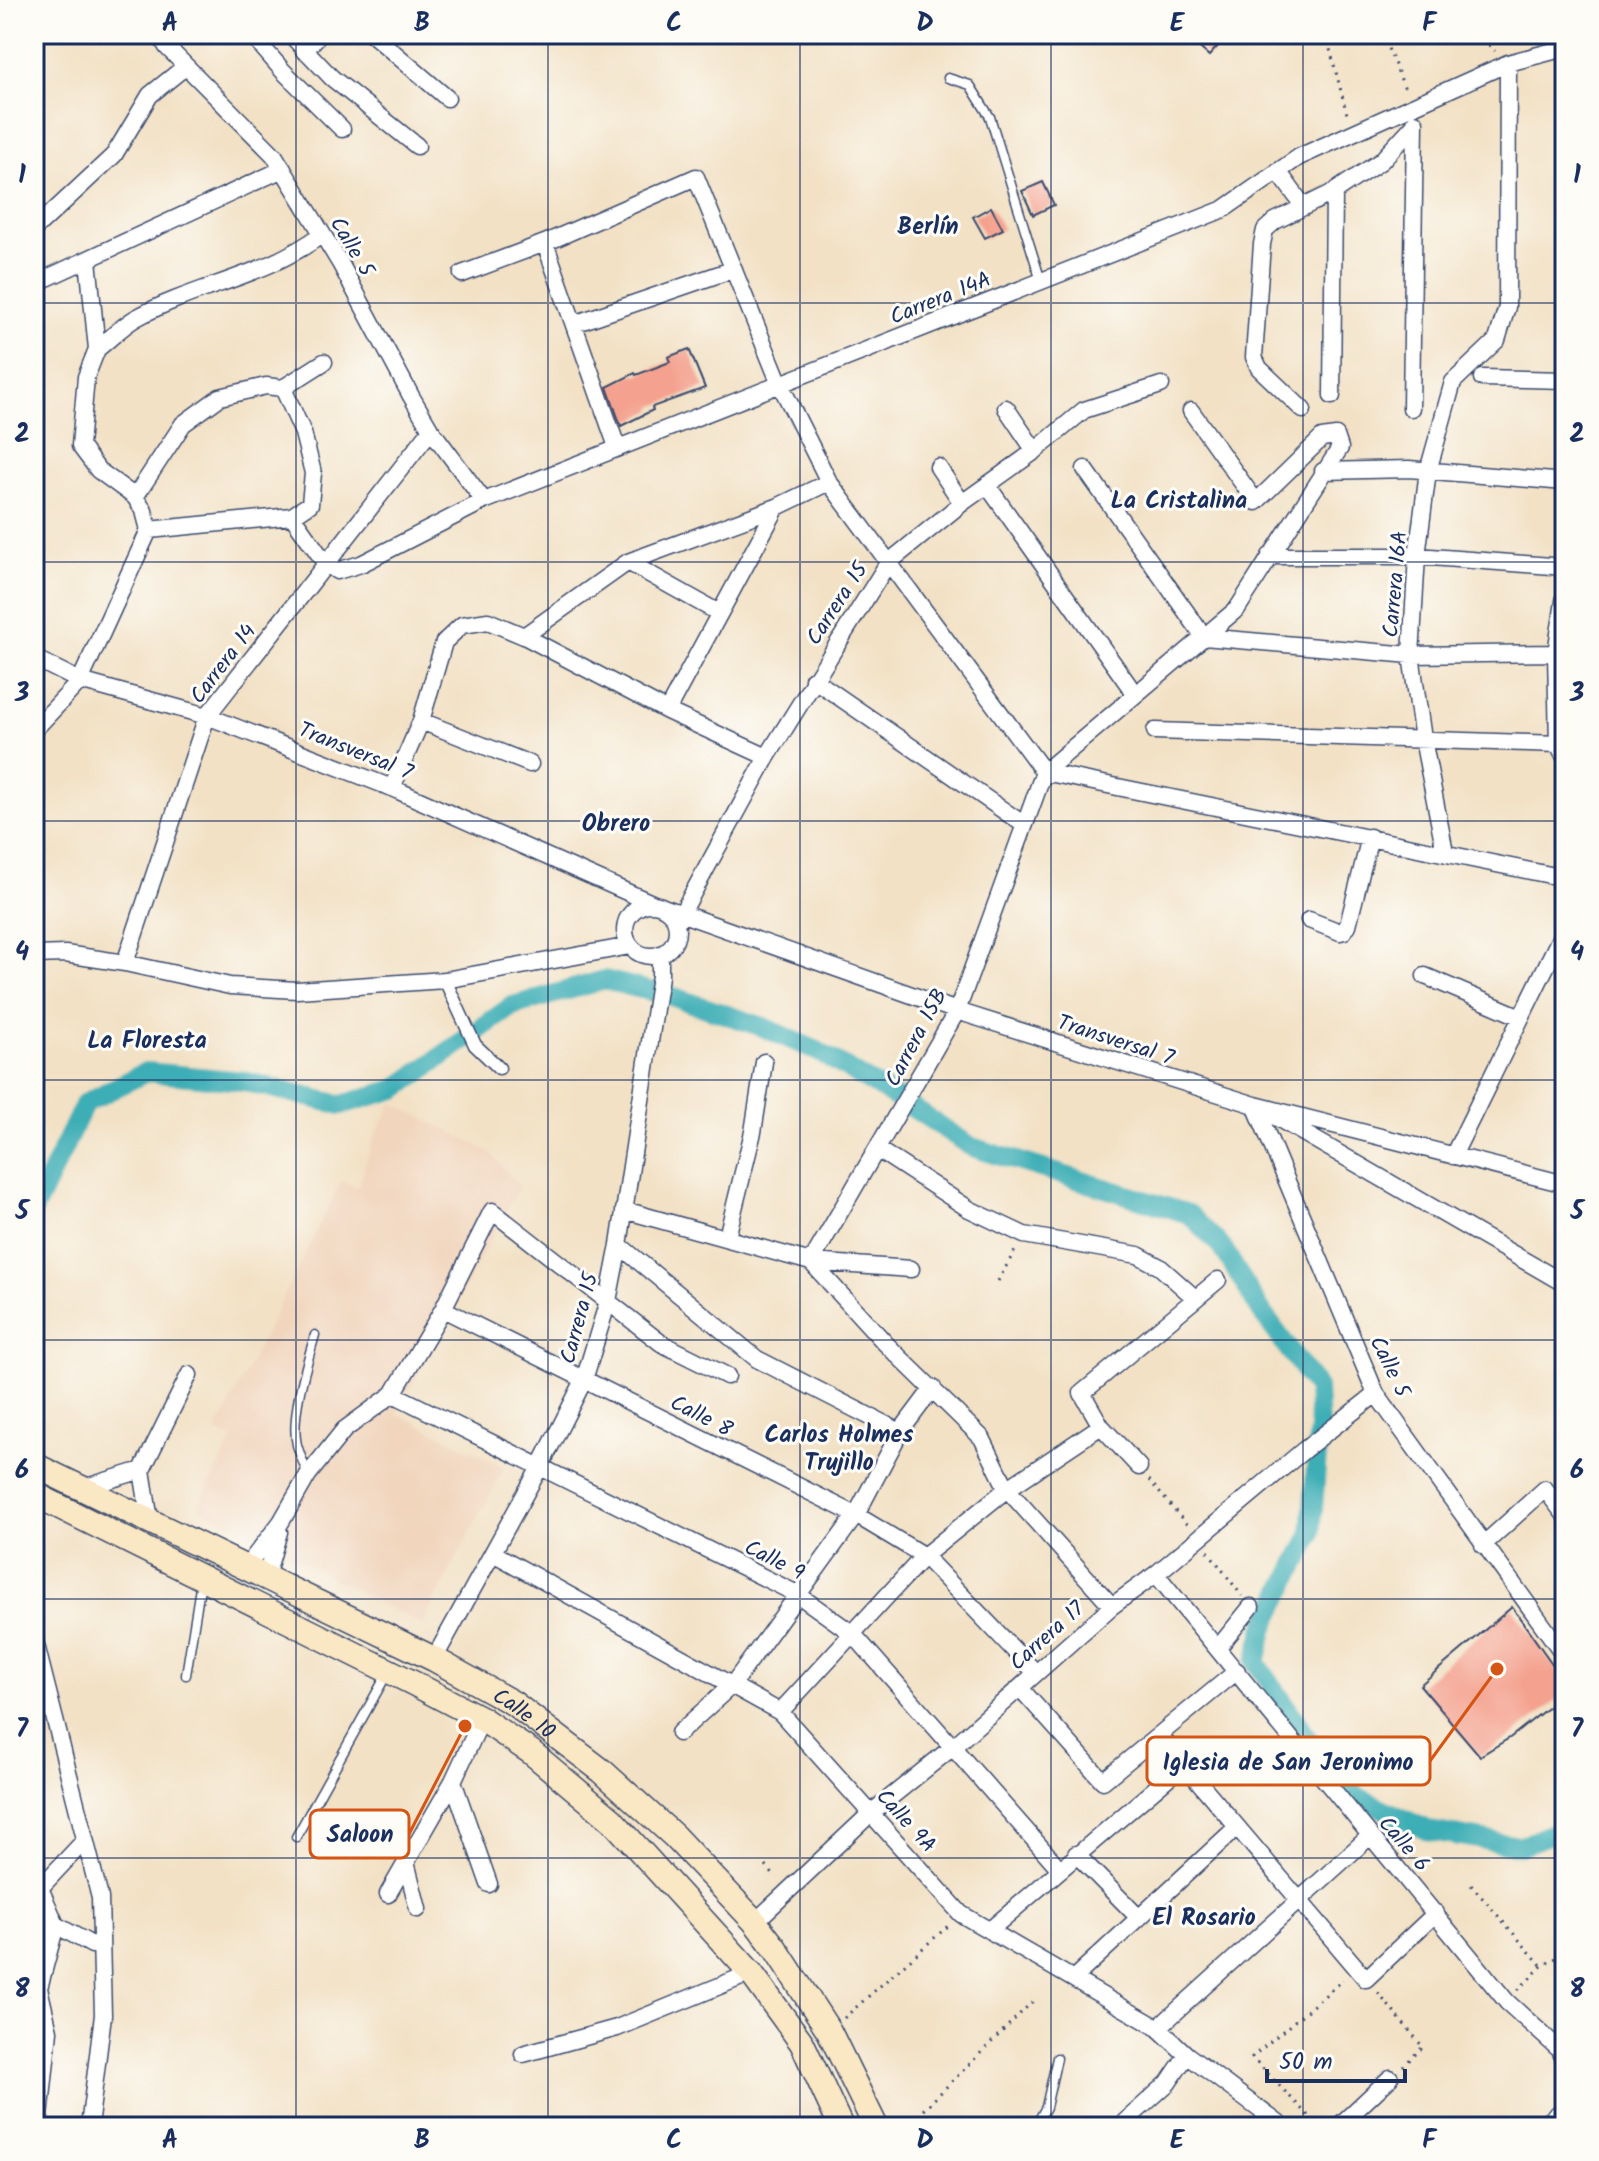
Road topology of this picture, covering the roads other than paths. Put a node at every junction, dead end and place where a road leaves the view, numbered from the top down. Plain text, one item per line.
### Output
1 (159, 34) edge
2 (251, 34) edge
3 (290, 34) edge
4 (320, 34) edge
5 (372, 34) edge
6 (1565, 48) edge
7 (304, 51) junction
8 (1508, 63) junction
9 (186, 66) junction
10 (948, 78) dead end
11 (447, 98) dead end
12 (1412, 105) junction
13 (1415, 124) junction
14 (342, 129) dead end
15 (417, 146) dead end
16 (283, 169) junction
17 (1278, 171) junction
18 (1334, 192) junction
19 (1304, 207) junction
20 (39, 225) dead end
21 (321, 235) junction
22 (545, 243) junction
23 (88, 260) junction
24 (734, 269) junction
25 (462, 274) dead end
26 (1041, 281) junction
27 (34, 284) edge
28 (574, 324) junction
29 (97, 349) junction
30 (324, 362) dead end
31 (1482, 378) dead end
32 (1565, 380) edge
33 (780, 384) junction
34 (1161, 385) dead end
35 (283, 388) junction
36 (1332, 396) dead end
37 (1006, 408) dead end
38 (1411, 408) dead end
39 (1303, 410) dead end
40 (1191, 411) dead end
41 (431, 430) junction
42 (617, 447) junction
43 (1035, 451) junction
44 (938, 467) dead end
45 (1085, 469) dead end
46 (1323, 471) junction
47 (1428, 471) junction
48 (829, 482) junction
49 (1565, 482) edge
50 (987, 485) junction
51 (135, 497) junction
52 (484, 501) junction
53 (962, 503) junction
54 (777, 507) junction
55 (292, 516) junction
56 (149, 530) junction
57 (1270, 556) junction
58 (1417, 556) junction
59 (628, 562) junction
60 (888, 563) junction
61 (326, 564) junction
62 (1565, 567) edge
63 (1565, 595) edge
64 (719, 613) junction
65 (524, 636) junction
66 (1204, 637) junction
67 (1556, 653) junction
68 (1411, 655) junction
69 (34, 658) edge
70 (813, 679) junction
71 (80, 681) junction
72 (1135, 694) junction
73 (667, 711) junction
74 (207, 716) junction
75 (421, 721) junction
76 (34, 730) edge
77 (1155, 731) dead end
78 (1423, 739) junction
79 (1562, 750) edge
80 (767, 757) junction
81 (530, 764) dead end
82 (1044, 772) junction
83 (392, 788) junction
84 (1023, 824) junction
85 (1370, 837) junction
86 (1445, 852) junction
87 (1565, 878) edge
88 (658, 905) junction
89 (682, 913) junction
90 (1309, 920) dead end
91 (1565, 928) edge
92 (630, 946) junction
93 (660, 954) junction
94 (34, 955) edge
95 (125, 963) junction
96 (1425, 976) dead end
97 (445, 980) junction
98 (957, 1011) junction
99 (1521, 1017) junction
100 (764, 1062) dead end
101 (499, 1068) dead end
102 (1255, 1105) junction
103 (877, 1149) junction
104 (1453, 1156) junction
105 (1565, 1184) edge
106 (624, 1210) junction
107 (727, 1237) junction
108 (619, 1245) junction
109 (811, 1262) junction
110 (911, 1269) dead end
111 (1218, 1280) dead end
112 (1565, 1284) edge
113 (1195, 1298) junction
114 (608, 1301) junction
115 (443, 1309) junction
116 (315, 1335) dead end
117 (189, 1375) dead end
118 (727, 1376) dead end
119 (584, 1380) junction
120 (933, 1388) junction
121 (393, 1394) junction
122 (1376, 1394) junction
123 (1101, 1426) junction
124 (900, 1432) junction
125 (34, 1465) edge
126 (540, 1467) junction
127 (1139, 1467) road end
128 (142, 1470) junction
129 (308, 1475) junction
130 (83, 1488) junction
131 (1007, 1489) junction
132 (34, 1494) edge
133 (856, 1515) junction
134 (1565, 1515) edge
135 (150, 1521) junction
136 (1483, 1545) junction
137 (493, 1553) junction
138 (924, 1556) junction
139 (256, 1571) junction
140 (1156, 1574) junction
141 (202, 1578) junction
142 (797, 1594) junction
143 (1112, 1606) junction
144 (1251, 1607) road end
145 (853, 1634) junction
146 (34, 1637) edge
147 (1218, 1648) junction
148 (1565, 1656) edge
149 (434, 1659) junction
150 (389, 1671) junction
151 (1237, 1671) junction
152 (1036, 1673) junction
153 (186, 1675) dead end
154 (733, 1684) junction
155 (1020, 1688) junction
156 (780, 1712) junction
157 (482, 1719) junction
158 (679, 1733) dead end
159 (1160, 1736) junction
160 (954, 1746) junction
161 (1184, 1764) junction
162 (453, 1781) junction
163 (871, 1813) junction
164 (1237, 1827) junction
165 (1370, 1836) junction
166 (296, 1837) dead end
167 (85, 1840) junction
168 (1076, 1854) junction
169 (406, 1862) junction
170 (1059, 1868) junction
171 (489, 1884) dead end
172 (37, 1886) edge
173 (388, 1894) dead end
174 (1298, 1899) junction
175 (418, 1909) dead end
176 (1436, 1913) junction
177 (1139, 1918) junction
178 (755, 1922) junction
179 (56, 1925) junction
180 (991, 1929) junction
181 (101, 1945) junction
182 (751, 1973) junction
183 (1074, 1978) junction
184 (36, 1992) edge
185 (1158, 2028) junction
186 (523, 2054) dead end
187 (1187, 2055) junction
188 (1057, 2058) dead end
189 (1565, 2062) edge
190 (1390, 2078) road end
191 (1565, 2108) edge
192 (39, 2127) edge
193 (89, 2127) edge
194 (841, 2127) edge
195 (876, 2127) edge
196 (1035, 2127) edge
197 (1119, 2127) edge
198 (1283, 2127) edge
199 (1338, 2127) edge
200 (1542, 2127) edge

1 - 9 street, Calle 5
2 - 14 street
3 - 7 street
4 - 7 street
5 - 11 street
6 - 8 street, Carrera 14A
7 - 15 street
8 - 12 street, Carrera 14A
8 - 47 street, Carrera 16A
9 - 16 street, Calle 5
9 - 20 street
10 - 26 lane
12 - 13 street
12 - 17 street, Carrera 14A
13 - 18 street
13 - 38 street
16 - 21 street, Calle 5
16 - 23 street
17 - 19 street
17 - 26 street, Carrera 14A
18 - 19 street
18 - 36 street
19 - 39 street
21 - 29 street
21 - 41 street, Calle 5
22 - 24 street
22 - 25 street
22 - 28 street
23 - 27 street
23 - 29 street
24 - 28 street
24 - 33 street
26 - 33 street, Carrera 14A
28 - 42 street
29 - 51 street
30 - 35 street
31 - 32 street
33 - 42 street, Carrera 14A
33 - 48 street
34 - 43 street, Carrera 15
35 - 51 street
35 - 55 street
37 - 43 street
40 - 46 street
41 - 52 street, Calle 5
41 - 61 street, Carrera 14
42 - 52 street, Carrera 14A
43 - 50 street, Carrera 15
44 - 53 street
45 - 66 street
46 - 47 street
46 - 57 street
47 - 49 street
47 - 58 street, Carrera 16A
48 - 54 street
48 - 60 street
50 - 53 street, Carrera 15
50 - 72 street
51 - 56 street
52 - 61 street, Carrera 14A
53 - 60 street, Carrera 15
54 - 59 street
54 - 64 street
55 - 56 street
55 - 61 street
56 - 71 street
57 - 58 street
57 - 66 street
58 - 62 street
58 - 68 street, Carrera 16A
59 - 64 street
59 - 65 street
60 - 70 street, Carrera 15
60 - 82 street
61 - 74 street, Carrera 14
63 - 67 street
64 - 73 street
65 - 73 street
65 - 75 street
66 - 68 street
66 - 72 street
67 - 68 street
67 - 79 street
68 - 78 street, Carrera 16A
69 - 71 street, Transversal 7
70 - 80 street, Carrera 15
70 - 84 street
71 - 74 street, Transversal 7
71 - 76 street
72 - 82 street
73 - 80 street
74 - 83 street, Transversal 7
74 - 95 street, Carrera 14
75 - 81 street
75 - 83 street
77 - 78 street
78 - 79 street
78 - 86 street, Carrera 16A
80 - 89 street, Carrera 15
82 - 84 street, Carrera 15B
82 - 85 street
83 - 88 street, Transversal 7
84 - 98 street, Carrera 15B
85 - 86 street
85 - 90 street
86 - 87 street
88 - 89 street, Transversal 7
88 - 92 street
88 - 93 street
89 - 98 street, Transversal 7
91 - 99 street
92 - 93 street
92 - 97 street
93 - 106 street, Carrera 15
94 - 95 street
95 - 97 street
96 - 99 street
97 - 101 street
98 - 102 street, Transversal 7
98 - 103 street, Carrera 15B
99 - 104 street
100 - 107 street
102 - 104 street, Transversal 7
102 - 112 street
102 - 122 street, Calle 5
103 - 109 street, Carrera 15B
103 - 113 street
104 - 105 street, Transversal 7
106 - 107 street
106 - 108 street, Carrera 15
107 - 109 street
108 - 114 street, Carrera 15
108 - 124 street
109 - 110 street
109 - 120 street
111 - 113 street
113 - 123 street
114 - 115 street
114 - 118 street
114 - 119 street, Carrera 15
115 - 119 street, Calle 8
115 - 121 street
116 - 129 lane
117 - 128 street
119 - 126 street, Carrera 15
119 - 133 street, Calle 8
120 - 124 street
120 - 131 street
121 - 126 street, Calle 9
121 - 129 street
122 - 136 street, Calle 5
122 - 140 street, Carrera 17
123 - 127 street
123 - 131 street
124 - 133 street
125 - 130 main road, Calle 10
126 - 137 street, Carrera 15
126 - 142 street, Calle 9
128 - 130 street
128 - 135 street
129 - 139 street
130 - 135 main road, Calle 10
131 - 138 street
131 - 143 street
132 - 141 main road, Calle 10
133 - 138 street, Calle 8
133 - 142 street
134 - 136 street
135 - 139 main road, Calle 10
136 - 148 street, Calle 5
137 - 149 street, Carrera 15
137 - 154 street, Calle 9A
138 - 145 street
138 - 152 street, Calle 8
139 - 149 main road, Calle 10
140 - 143 street, Carrera 17
140 - 147 street, Calle 6
141 - 150 main road, Calle 10
141 - 153 lane
142 - 145 street, Calle 9
142 - 154 street
143 - 152 street, Carrera 17
144 - 147 street
145 - 156 street
145 - 160 street, Calle 9
146 - 167 street
147 - 151 street, Calle 6
149 - 178 main road, Calle 10
150 - 157 main road, Calle 10
150 - 166 lane
151 - 159 street
151 - 165 street, Calle 6
152 - 155 street, Carrera 17
154 - 156 street, Calle 9A
154 - 158 street
155 - 159 street
155 - 160 street, Carrera 17
156 - 163 street, Calle 9A
157 - 162 street
157 - 182 main road, Calle 10
159 - 161 street
160 - 163 street, Carrera 17
160 - 170 street, Calle 9
161 - 164 street
161 - 168 street
162 - 169 street
162 - 171 street
163 - 178 street, Carrera 17
163 - 180 street, Calle 9A
164 - 174 street
164 - 177 street
165 - 174 street
165 - 176 street, Calle 6
167 - 172 street
167 - 181 street
168 - 170 street
168 - 177 street
169 - 173 street
169 - 175 street
170 - 180 street
172 - 179 street
174 - 176 street
174 - 185 street
176 - 189 street, Calle 6
177 - 183 street
178 - 195 main road, Calle 10
179 - 181 street
179 - 184 street
180 - 183 street, Calle 9A
181 - 193 street
182 - 186 street
182 - 194 main road, Calle 10
183 - 185 street, Calle 9A
184 - 192 street
185 - 187 street, Calle 9A
187 - 197 street
187 - 198 street, Calle 9A
188 - 196 lane
190 - 199 street
191 - 200 street

